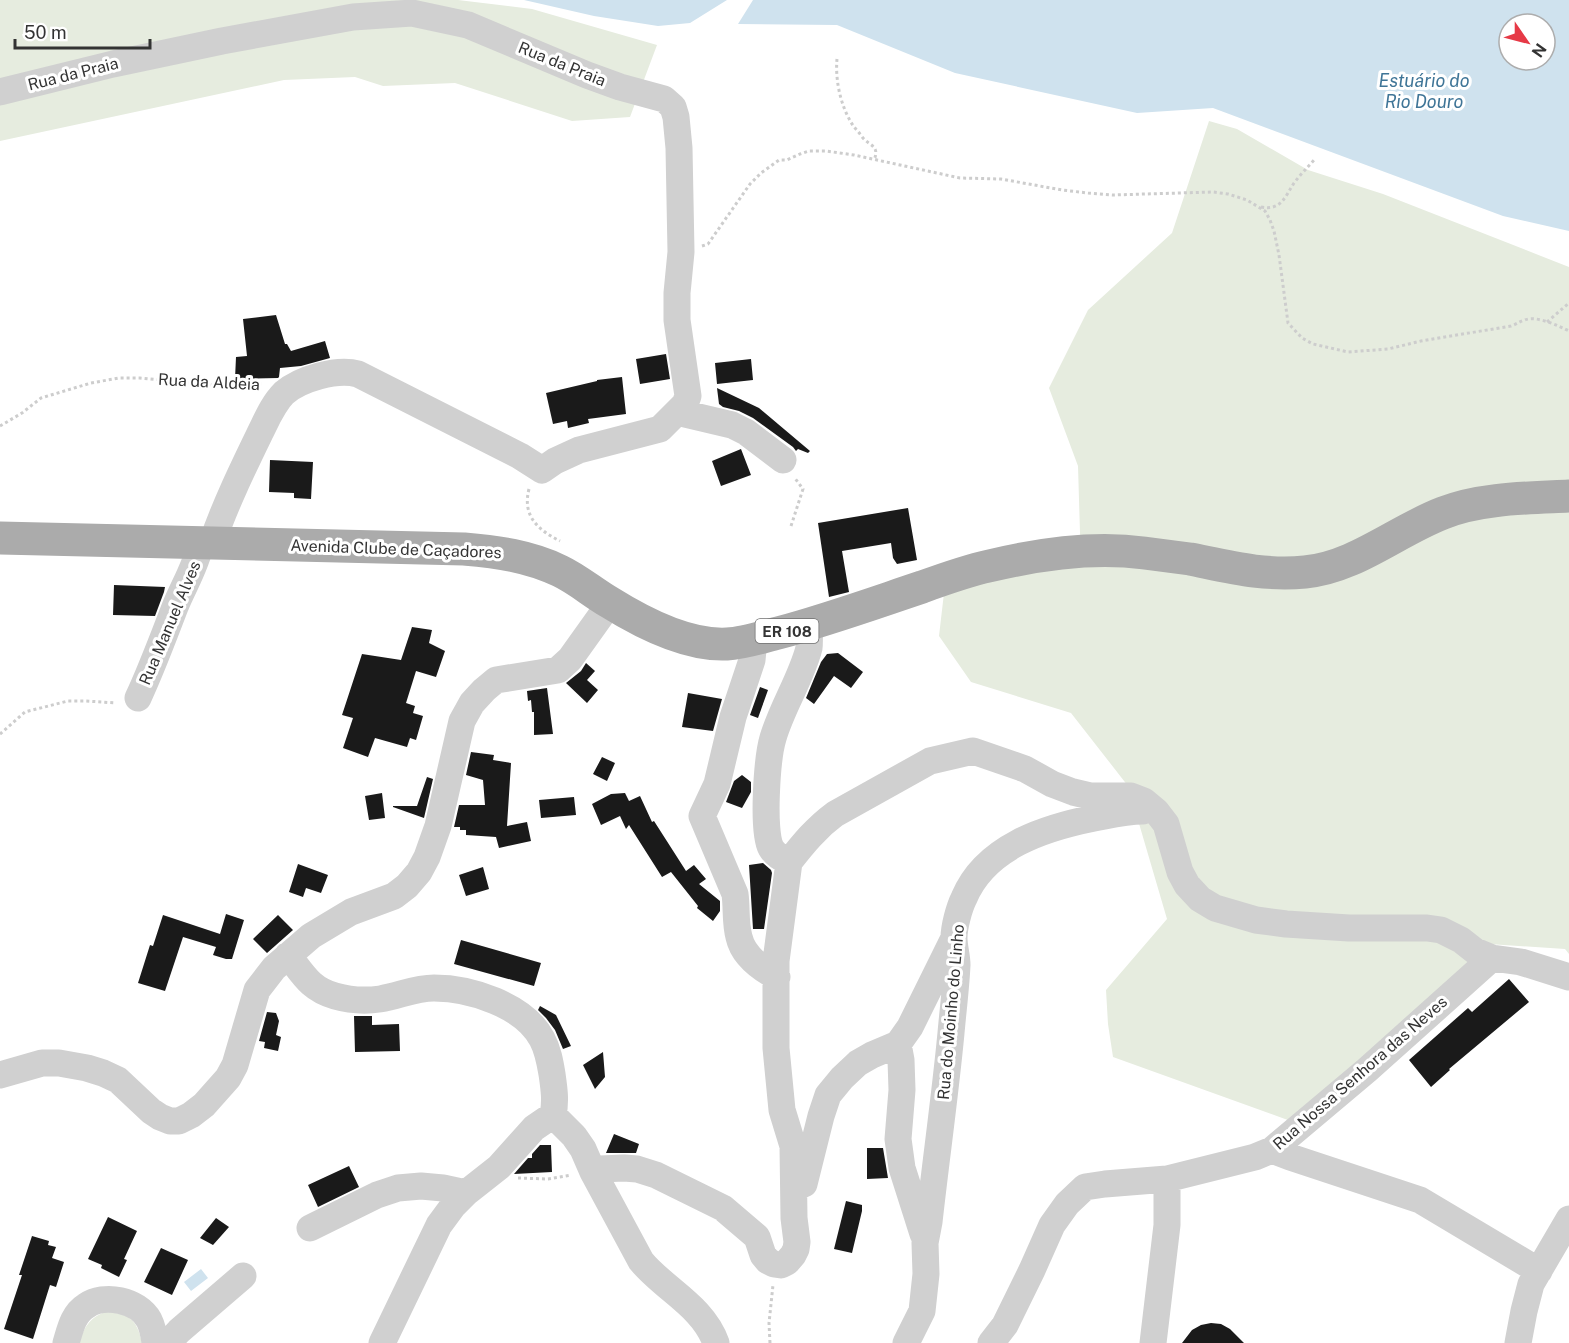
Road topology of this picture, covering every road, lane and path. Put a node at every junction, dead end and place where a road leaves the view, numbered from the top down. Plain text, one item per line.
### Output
1 (837, 59) dead end
2 (0, 92) edge
3 (874, 160) junction
4 (1314, 160) dead end
5 (1259, 206) junction
6 (681, 252) junction
7 (1569, 303) edge
8 (1547, 322) junction
9 (1569, 331) edge
10 (285, 392) junction
11 (677, 412) junction
12 (0, 426) edge
13 (783, 460) joint
14 (542, 470) junction
15 (1569, 496) edge
16 (791, 526) dead end
17 (0, 538) edge
18 (207, 543) junction
19 (563, 543) dead end
20 (610, 603) junction
21 (809, 625) junction
22 (754, 639) junction
23 (138, 698) joint
24 (0, 734) edge
25 (1156, 811) junction
26 (789, 862) junction
27 (954, 937) junction
28 (288, 955) junction
29 (1492, 958) junction
30 (777, 977) junction
31 (1569, 977) edge
32 (898, 1044) junction
33 (0, 1075) edge
34 (553, 1115) junction
35 (1272, 1150) junction
36 (592, 1170) junction
37 (1167, 1179) junction
38 (473, 1187) junction
39 (794, 1218) junction
40 (1569, 1219) edge
41 (309, 1228) dead end
42 (757, 1238) junction
43 (925, 1243) junction
44 (774, 1264) junction
45 (1539, 1271) junction
46 (243, 1276) dead end
47 (66, 1343) edge
48 (154, 1343) edge
49 (168, 1343) edge
50 (382, 1343) edge
51 (716, 1343) edge
52 (770, 1343) edge
53 (906, 1343) edge
54 (991, 1343) edge
55 (1153, 1343) edge
56 (1518, 1343) edge

1 - 3 path
2 - 6 street, Rua da Praia
3 - 5 path
3 - 6 path
4 - 5 path
5 - 8 path
6 - 11 street, Rua da Praia
7 - 8 path
8 - 9 path
10 - 12 path, Rua da Aldeia
10 - 14 street
10 - 18 street, Rua Manuel Alves
11 - 13 street
11 - 14 street
13 - 16 path
14 - 19 path
15 - 21 main road, Avenida Clube de Caçadores / ER 108
17 - 18 main road, Avenida Clube de Caçadores / ER 108
18 - 20 main road, Avenida Clube de Caçadores / ER 108
18 - 23 street, Rua Manuel Alves
20 - 22 main road, Avenida Clube de Caçadores / ER 108
20 - 28 street
21 - 22 main road, Avenida Clube de Caçadores / ER 108
21 - 26 street
22 - 30 street
23 - 24 path, Rua Manuel Alves
25 - 26 street
25 - 27 street, Rua do Moinho do Linho
25 - 29 street
26 - 30 street
27 - 32 street
27 - 43 street, Rua do Moinho do Linho
28 - 33 street
28 - 34 street
29 - 31 street
29 - 35 street, Rua Nossa Senhora das Neves
30 - 39 street
32 - 39 street
32 - 43 street
34 - 36 street
34 - 38 street
35 - 37 street, Rua Nossa Senhora das Neves
35 - 45 street
36 - 38 path
36 - 42 street
36 - 51 street
37 - 54 street, Rua Nossa Senhora das Neves
37 - 55 street
38 - 41 street
38 - 50 street
39 - 42 street
39 - 44 street
40 - 45 street
42 - 44 street
43 - 53 street, Rua do Moinho do Linho
44 - 52 path
45 - 56 street
46 - 49 street
47 - 48 street

